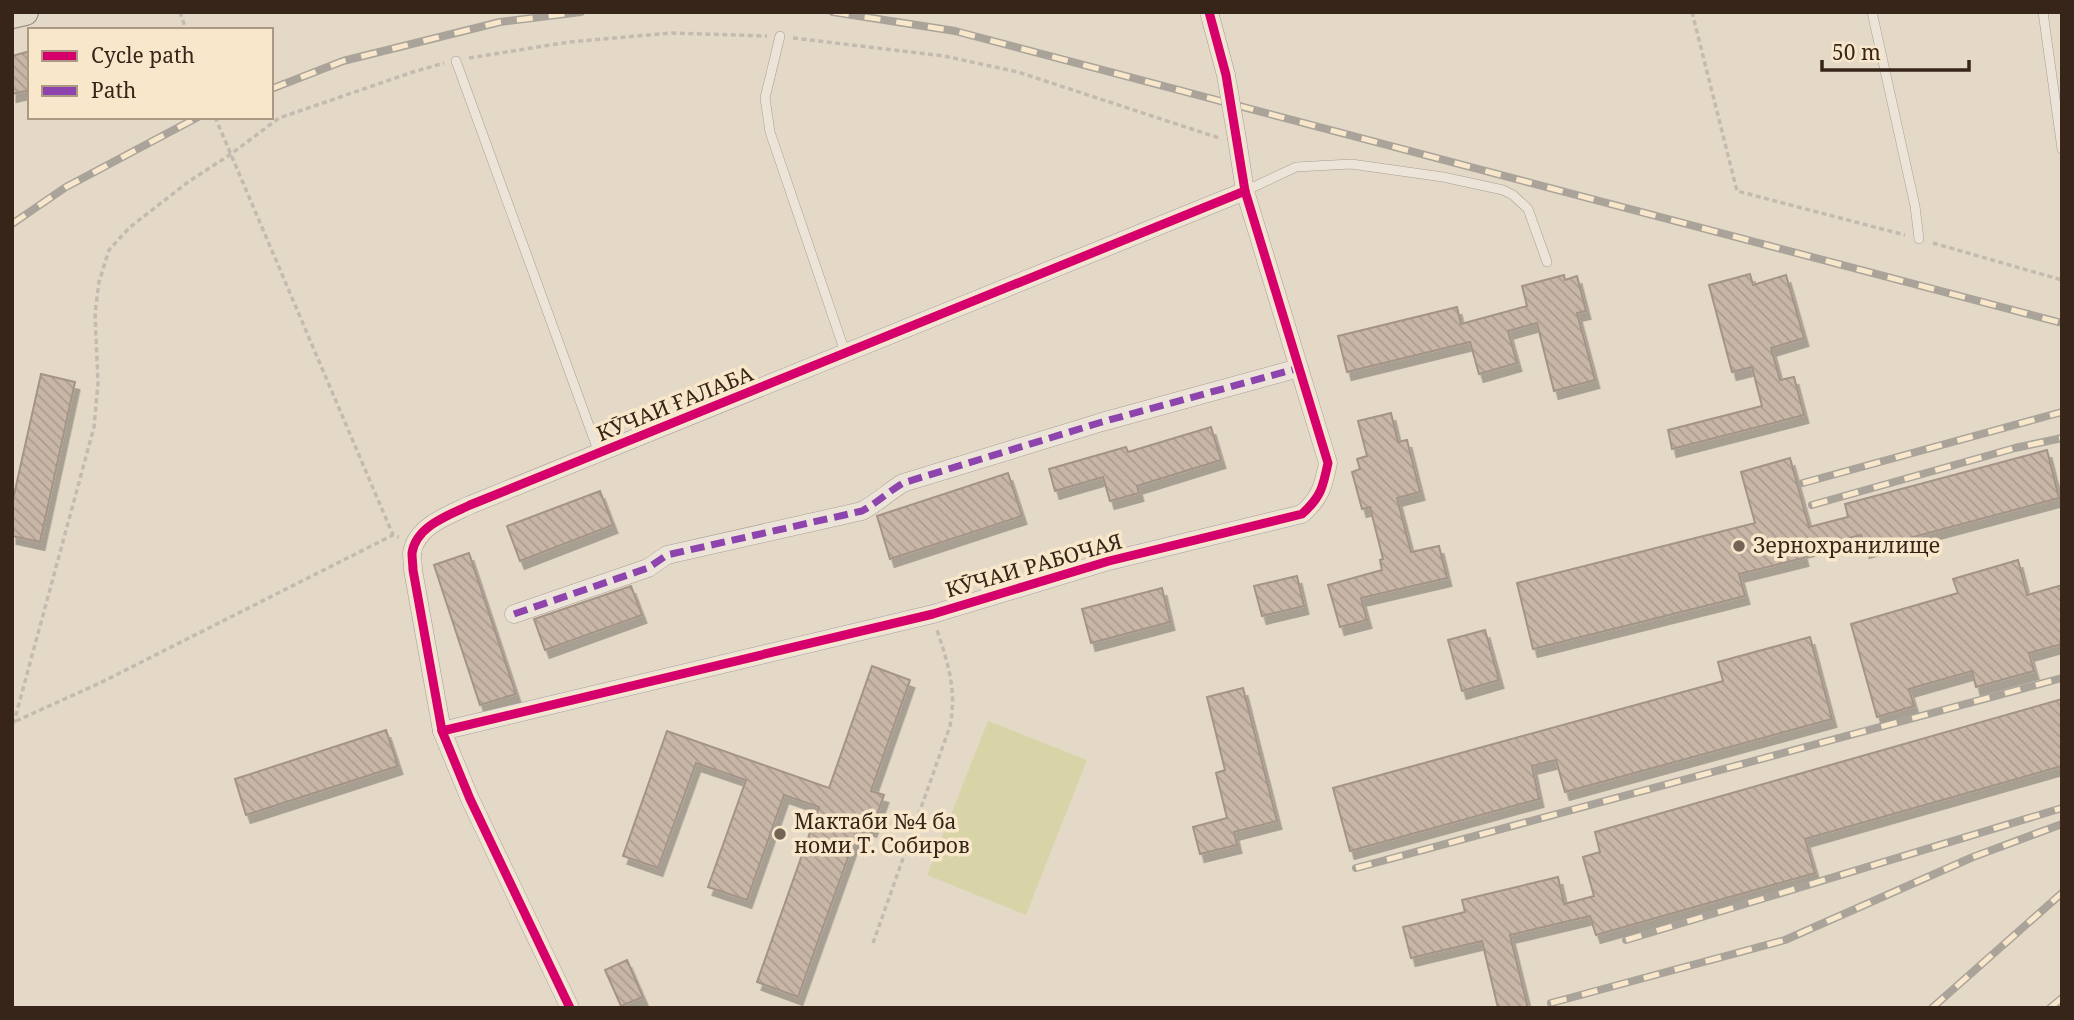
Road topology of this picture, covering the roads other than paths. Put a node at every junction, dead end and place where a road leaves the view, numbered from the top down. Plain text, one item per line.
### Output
1 (24, 12) edge
2 (1209, 12) edge
3 (1872, 12) edge
4 (2043, 12) edge
5 (12, 15) edge
6 (780, 36) road end
7 (456, 61) road end
8 (2062, 149) edge
9 (1245, 191) junction
10 (1919, 239) road end
11 (1547, 262) dead end
12 (845, 352) junction
13 (1299, 368) junction
14 (599, 454) junction
15 (514, 614) dead end
16 (442, 732) junction
17 (570, 1008) edge

1 - 5 main road
2 - 9 street, bridge
3 - 10 lane
4 - 8 lane
6 - 12 lane
7 - 14 lane
9 - 11 lane
9 - 12 street, КӮЧАИ ҒАЛАБА
9 - 13 street, КӮЧАИ РАБОЧАЯ
12 - 14 street, КӮЧАИ ҒАЛАБА
13 - 15 street
13 - 16 street, КӮЧАИ РАБОЧАЯ
14 - 16 street, КӮЧАИ ҒАЛАБА
16 - 17 street

